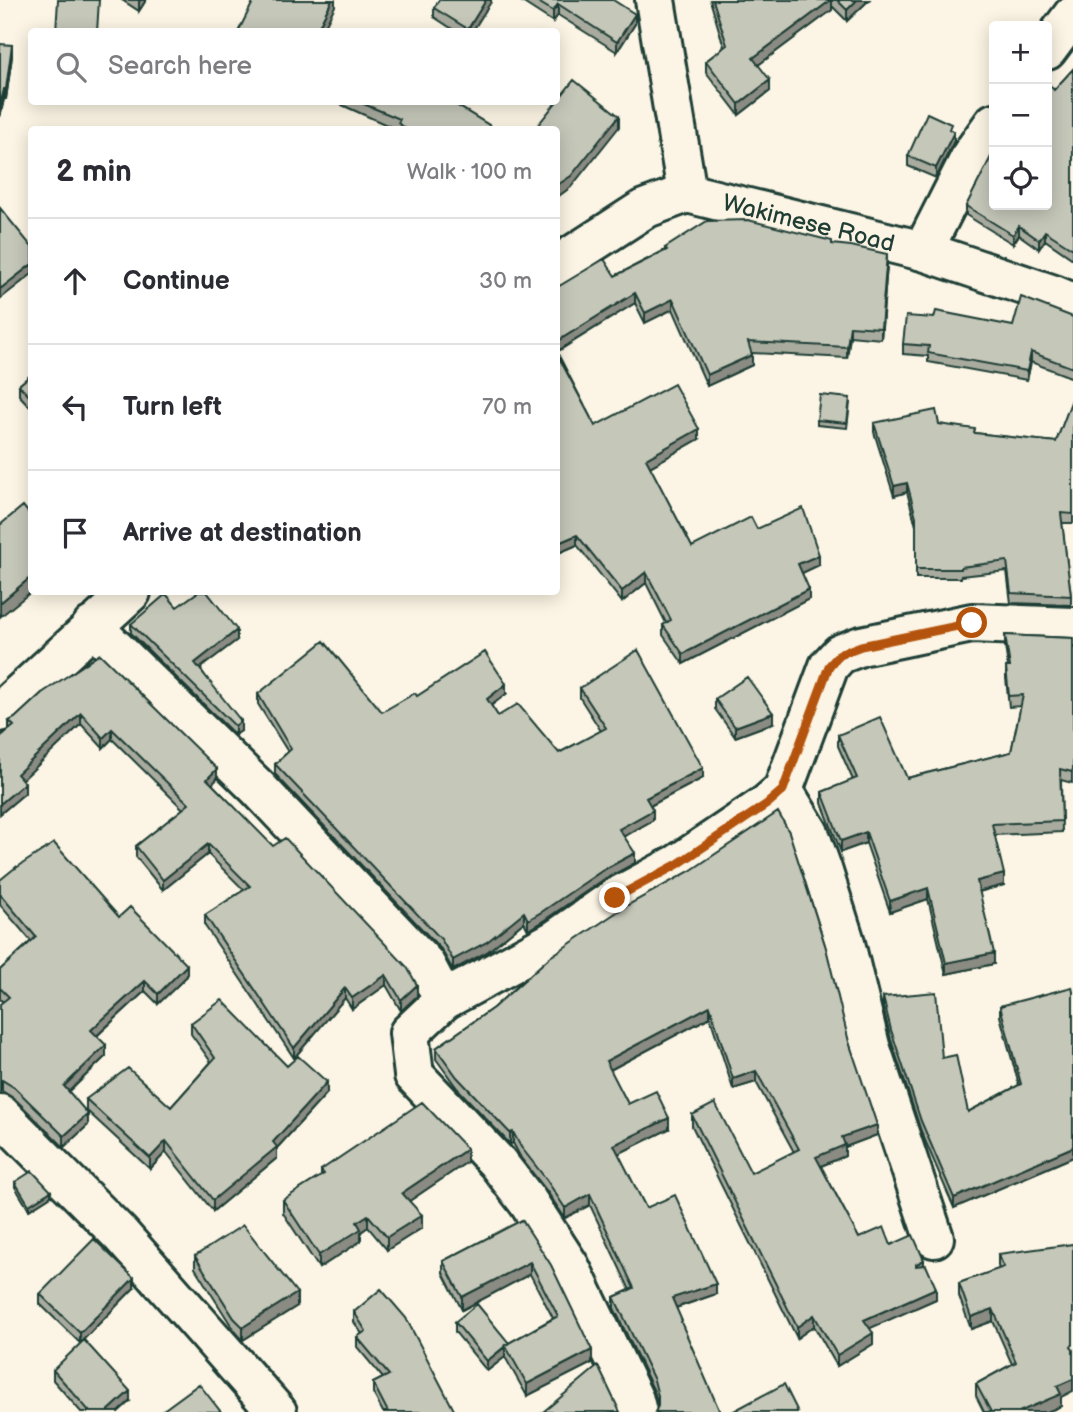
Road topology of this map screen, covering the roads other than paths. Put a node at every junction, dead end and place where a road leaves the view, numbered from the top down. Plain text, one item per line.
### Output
1 (655, 0) edge
2 (1073, 15) edge
3 (1052, 43) edge
4 (989, 130) edge
5 (687, 193) junction
6 (923, 251) junction
7 (560, 263) edge
8 (1073, 303) edge
9 (128, 595) edge
10 (92, 626) junction
11 (1073, 627) edge
12 (0, 712) edge
13 (783, 790) junction
14 (443, 1000) junction
15 (0, 1114) edge
16 (934, 1238) dead end
17 (277, 1412) edge
18 (638, 1412) edge

1 - 5 street
2 - 3 street
4 - 6 street
5 - 6 street, Wakimese Road
5 - 7 street
6 - 8 street, Wakimese Road
9 - 10 street
10 - 12 street
10 - 14 street
11 - 13 street
13 - 14 street
13 - 16 street
14 - 18 street
15 - 17 street

